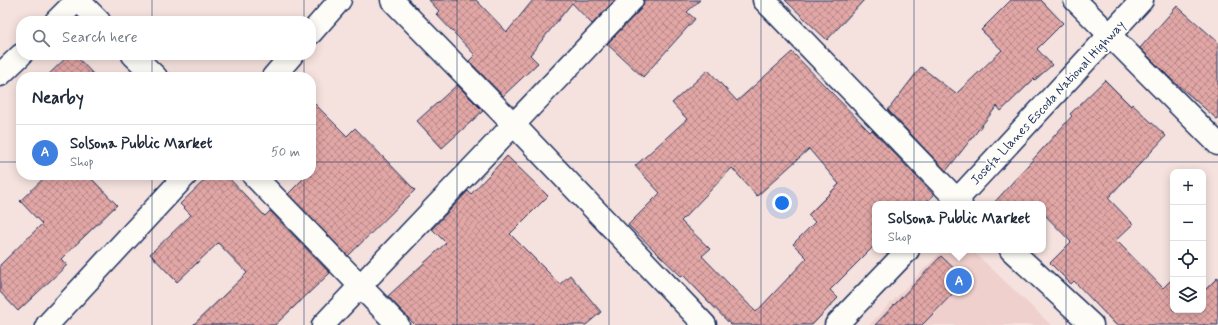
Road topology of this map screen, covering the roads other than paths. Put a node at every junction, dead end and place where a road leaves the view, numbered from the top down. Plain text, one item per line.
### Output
1 (77, 0) edge
2 (340, 0) edge
3 (392, 0) edge
4 (632, 0) edge
5 (764, 0) edge
6 (1075, 0) edge
7 (1142, 0) edge
8 (61, 16) edge
9 (94, 16) edge
10 (316, 27) edge
11 (1109, 34) junction
12 (16, 59) edge
13 (138, 60) edge
14 (288, 60) edge
15 (151, 72) edge
16 (277, 72) edge
17 (0, 75) edge
18 (514, 125) junction
19 (1218, 144) edge
20 (181, 180) edge
21 (258, 180) edge
22 (955, 201) edge
23 (959, 201) edge
24 (905, 253) edge
25 (1014, 253) edge
26 (359, 286) junction
27 (47, 325) edge
28 (323, 325) edge
29 (398, 325) edge
30 (705, 325) edge
31 (836, 325) edge
32 (1092, 325) edge

1 - 8 street
1 - 9 street
2 - 10 street
3 - 18 street
4 - 18 street
5 - 22 street
6 - 11 street
7 - 11 street, Josefa Llanes Escoda National Highway
11 - 19 street
11 - 23 street, Josefa Llanes Escoda National Highway
12 - 17 street
13 - 15 street
14 - 16 street
18 - 26 street
18 - 30 street
20 - 27 street
21 - 26 street
24 - 31 street
25 - 32 street
26 - 28 street
26 - 29 street

